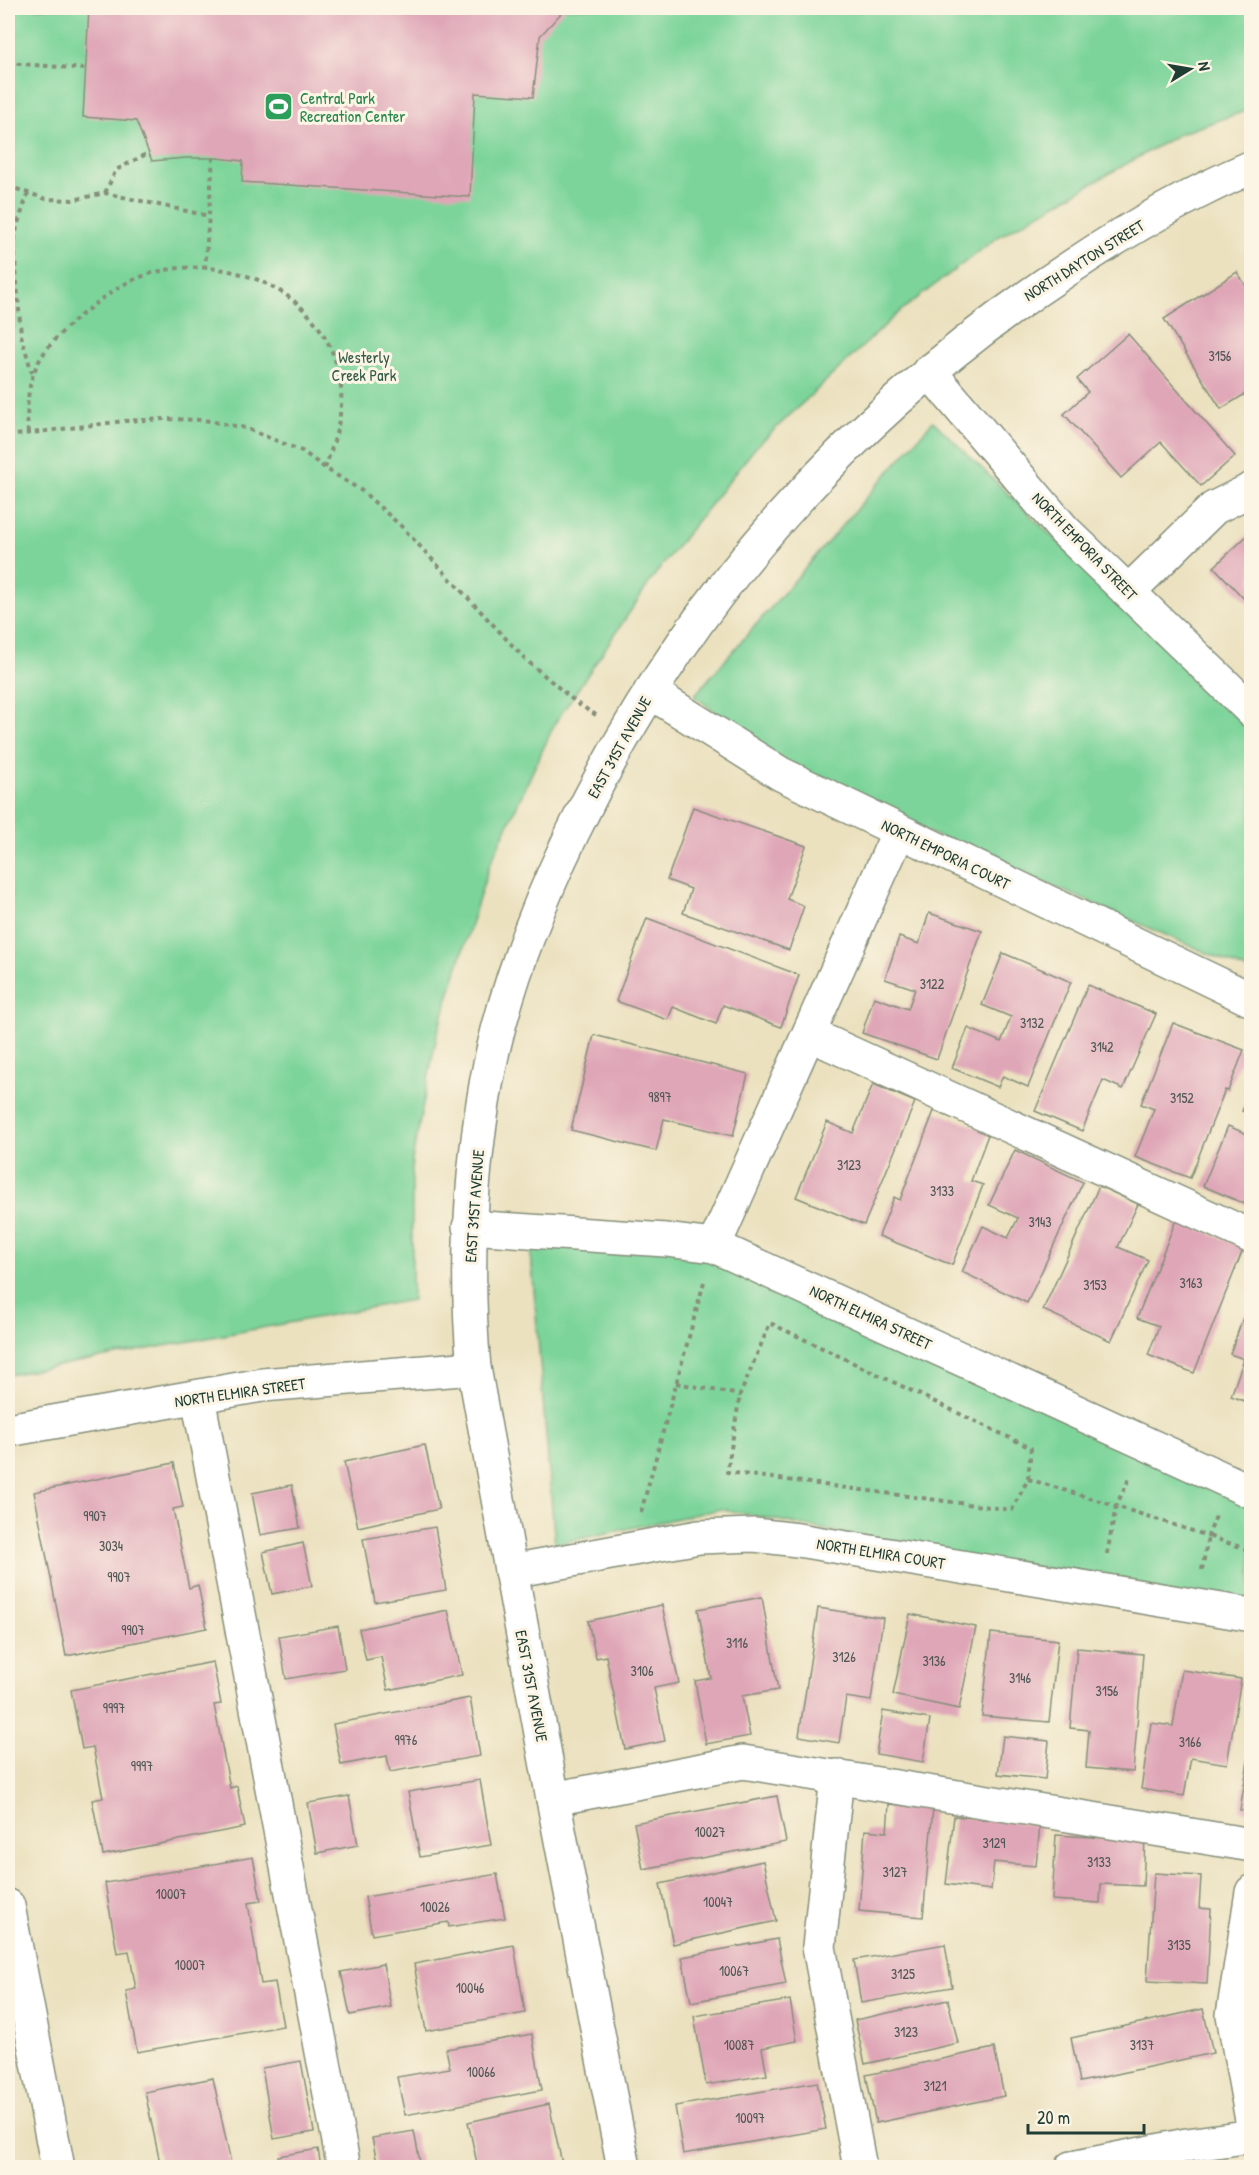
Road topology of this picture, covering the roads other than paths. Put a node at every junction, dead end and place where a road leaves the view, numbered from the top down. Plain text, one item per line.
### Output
1 (1251, 167) edge
2 (929, 371) junction
3 (1251, 489) edge
4 (1128, 592) junction
5 (650, 693) junction
6 (1251, 711) edge
7 (899, 831) junction
8 (1251, 1000) edge
9 (809, 1034) junction
10 (469, 1227) junction
11 (1251, 1237) edge
12 (714, 1246) junction
13 (474, 1368) junction
14 (198, 1397) junction
15 (8, 1430) edge
16 (1240, 1487) edge
17 (511, 1571) junction
18 (1251, 1616) edge
19 (837, 1776) junction
20 (553, 1799) junction
21 (1251, 1845) edge
22 (1251, 1892) edge
23 (8, 1906) edge
24 (1251, 2120) edge
25 (1251, 2136) edge
26 (58, 2168) edge
27 (344, 2168) edge
28 (624, 2168) edge
29 (860, 2168) edge
30 (1072, 2168) edge

1 - 2 street, NORTH DAYTON STREET
2 - 4 street, NORTH EMPORIA STREET
2 - 5 street, EAST 31ST AVENUE
3 - 4 street
4 - 6 street, NORTH EMPORIA STREET
5 - 7 street, NORTH EMPORIA COURT
5 - 10 street, EAST 31ST AVENUE
7 - 8 street, NORTH EMPORIA COURT
7 - 9 street
9 - 11 street
9 - 12 street
10 - 12 street, NORTH ELMIRA STREET
10 - 13 street, EAST 31ST AVENUE
12 - 16 street, NORTH ELMIRA STREET
13 - 14 street, NORTH ELMIRA STREET
13 - 17 street, EAST 31ST AVENUE
14 - 15 street, NORTH ELMIRA STREET
14 - 27 street
17 - 18 street, NORTH ELMIRA COURT
17 - 20 street, EAST 31ST AVENUE
19 - 20 street
19 - 21 street
19 - 29 street
20 - 28 street, EAST 31ST AVENUE
22 - 24 street
23 - 26 street
25 - 30 street

